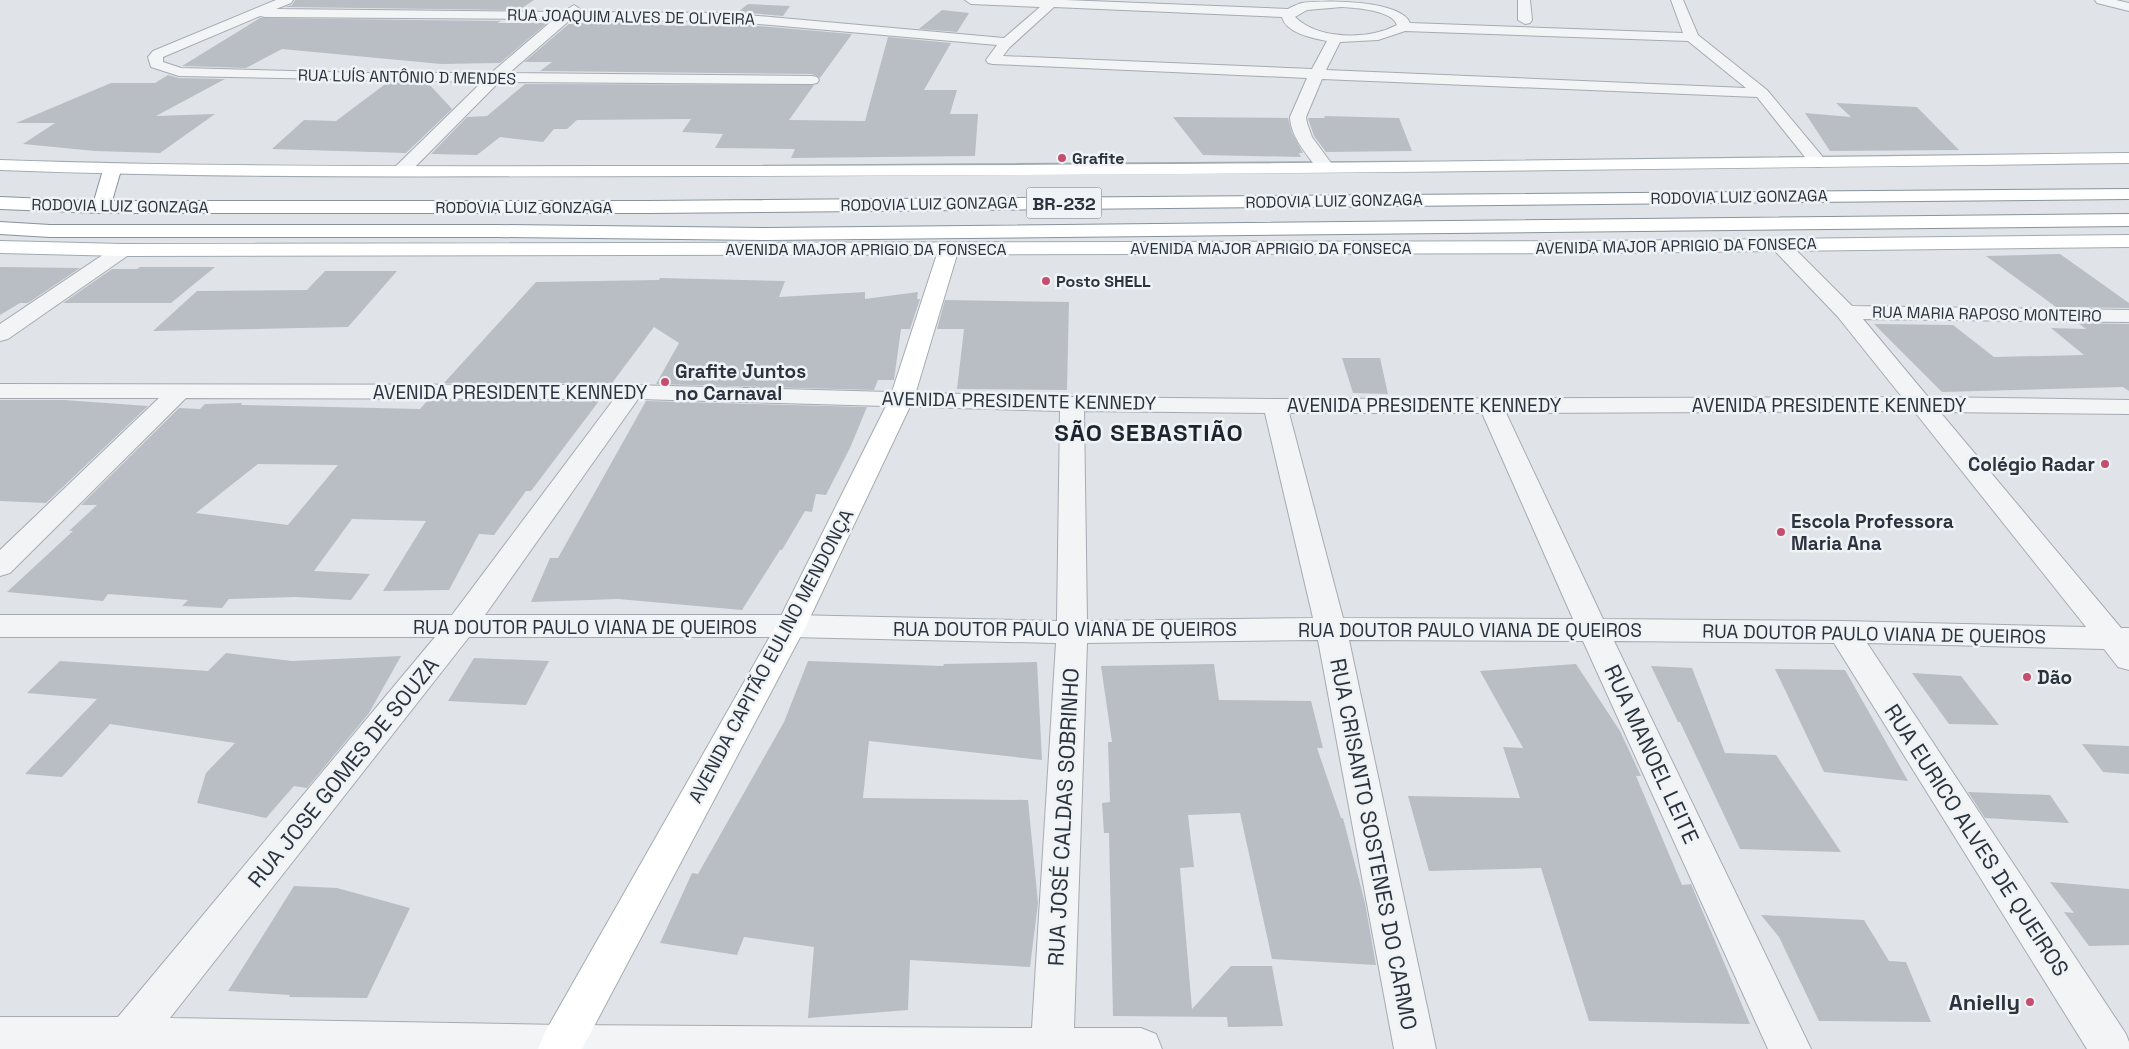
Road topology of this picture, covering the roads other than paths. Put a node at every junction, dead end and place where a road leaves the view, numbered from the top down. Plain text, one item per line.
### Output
1 (287, 0) edge
2 (587, 0) edge
3 (971, 0) edge
4 (1524, 0) edge
5 (1677, 0) edge
6 (2101, 0) edge
7 (1330, 2) edge
8 (1369, 3) edge
9 (1191, 5) edge
10 (1049, 6) edge
11 (2129, 7) edge
12 (254, 12) junction
13 (567, 15) junction
14 (1291, 18) junction
15 (1526, 20) junction
16 (1401, 22) junction
17 (1689, 32) junction
18 (1336, 37) junction
19 (1008, 42) junction
20 (1316, 75) junction
21 (494, 78) junction
22 (812, 80) dead end
23 (1762, 93) junction
24 (2129, 158) edge
25 (1818, 162) junction
26 (0, 165) edge
27 (1325, 166) junction
28 (112, 170) junction
29 (401, 171) junction
30 (2129, 194) edge
31 (0, 203) edge
32 (101, 207) junction
33 (2129, 220) edge
34 (0, 228) edge
35 (2129, 241) edge
36 (1780, 245) junction
37 (0, 247) edge
38 (949, 248) junction
39 (123, 250) junction
40 (1846, 312) junction
41 (2129, 316) edge
42 (0, 334) edge
43 (0, 390) edge
44 (180, 391) junction
45 (631, 392) junction
46 (902, 398) junction
47 (1072, 404) junction
48 (1490, 404) junction
49 (1921, 404) junction
50 (1275, 406) junction
51 (2129, 407) edge
52 (0, 566) edge
53 (0, 626) edge
54 (791, 626) junction
55 (460, 627) junction
56 (1331, 629) junction
57 (1593, 630) junction
58 (1072, 632) junction
59 (1844, 632) junction
60 (2123, 645) edge
61 (0, 1038) edge
62 (123, 1044) edge
63 (560, 1048) edge
64 (1052, 1048) edge
65 (1142, 1049) edge
66 (1415, 1049) edge
67 (1790, 1049) edge
68 (2111, 1049) edge

1 - 12 street, RUA LUÍS ANTÔNIO D MENDES
2 - 13 street
3 - 10 street
4 - 15 street
5 - 17 street
6 - 11 street
7 - 8 street
7 - 14 street
8 - 16 street
9 - 10 street
9 - 14 street
10 - 14 street
10 - 19 street
12 - 13 street, RUA JOAQUIM ALVES DE OLIVEIRA
12 - 21 street, RUA LUÍS ANTÔNIO D MENDES
13 - 19 street, RUA JOAQUIM ALVES DE OLIVEIRA
13 - 21 street
14 - 18 street
15 - 16 street
15 - 17 street
16 - 17 street
16 - 18 street
17 - 23 street
18 - 20 street
19 - 20 street
20 - 23 street
20 - 27 street
21 - 22 street, RUA LUÍS ANTÔNIO D MENDES
21 - 29 street
23 - 25 street
24 - 25 main road, BR-232
25 - 27 main road, BR-232
26 - 28 main road
27 - 29 main road, BR-232
28 - 29 main road, BR-232
28 - 32 main road
30 - 32 main road, RODOVIA LUIZ GONZAGA / BR-232
31 - 32 main road, RODOVIA LUIZ GONZAGA / BR-232
33 - 34 main road, RODOVIA LUIZ GONZAGA / BR-232
35 - 36 main road, AVENIDA MAJOR APRIGIO DA FONSECA
36 - 38 main road, AVENIDA MAJOR APRIGIO DA FONSECA
36 - 40 street
37 - 39 main road, AVENIDA MAJOR APRIGIO DA FONSECA
38 - 39 main road, AVENIDA MAJOR APRIGIO DA FONSECA
38 - 46 main road, AVENIDA CAPITÃO EULINO MENDONÇA
39 - 42 street
40 - 41 street, RUA MARIA RAPOSO MONTEIRO
40 - 49 street
43 - 44 street, AVENIDA PRESIDENTE KENNEDY
44 - 45 street, AVENIDA PRESIDENTE KENNEDY
44 - 52 street
45 - 46 street, AVENIDA PRESIDENTE KENNEDY
45 - 55 street, RUA JOSE GOMES DE SOUZA
46 - 47 street, AVENIDA PRESIDENTE KENNEDY
46 - 54 main road, AVENIDA CAPITÃO EULINO MENDONÇA
47 - 50 street, AVENIDA PRESIDENTE KENNEDY
47 - 58 street, RUA JOSÉ CALDAS SOBRINHO
48 - 49 street, AVENIDA PRESIDENTE KENNEDY
48 - 50 street, AVENIDA PRESIDENTE KENNEDY
48 - 57 street, RUA MANOEL LEITE
49 - 51 street, AVENIDA PRESIDENTE KENNEDY
49 - 60 street
50 - 56 street, RUA CRISANTO SOSTENES DO CARMO
53 - 55 street, RUA DOUTOR PAULO VIANA DE QUEIROS
54 - 55 street, RUA DOUTOR PAULO VIANA DE QUEIROS
54 - 58 street, RUA DOUTOR PAULO VIANA DE QUEIROS
54 - 63 main road, AVENIDA CAPITÃO EULINO MENDONÇA
55 - 62 street, RUA JOSE GOMES DE SOUZA
56 - 57 street, RUA DOUTOR PAULO VIANA DE QUEIROS
56 - 58 street, RUA DOUTOR PAULO VIANA DE QUEIROS
56 - 66 street, RUA CRISANTO SOSTENES DO CARMO
57 - 59 street, RUA DOUTOR PAULO VIANA DE QUEIROS
57 - 67 street, RUA MANOEL LEITE
58 - 64 street, RUA JOSÉ CALDAS SOBRINHO
59 - 60 street, RUA DOUTOR PAULO VIANA DE QUEIROS
59 - 68 street, RUA EURICO ALVES DE QUEIROS
61 - 62 street
62 - 63 street
63 - 64 street
64 - 65 street

